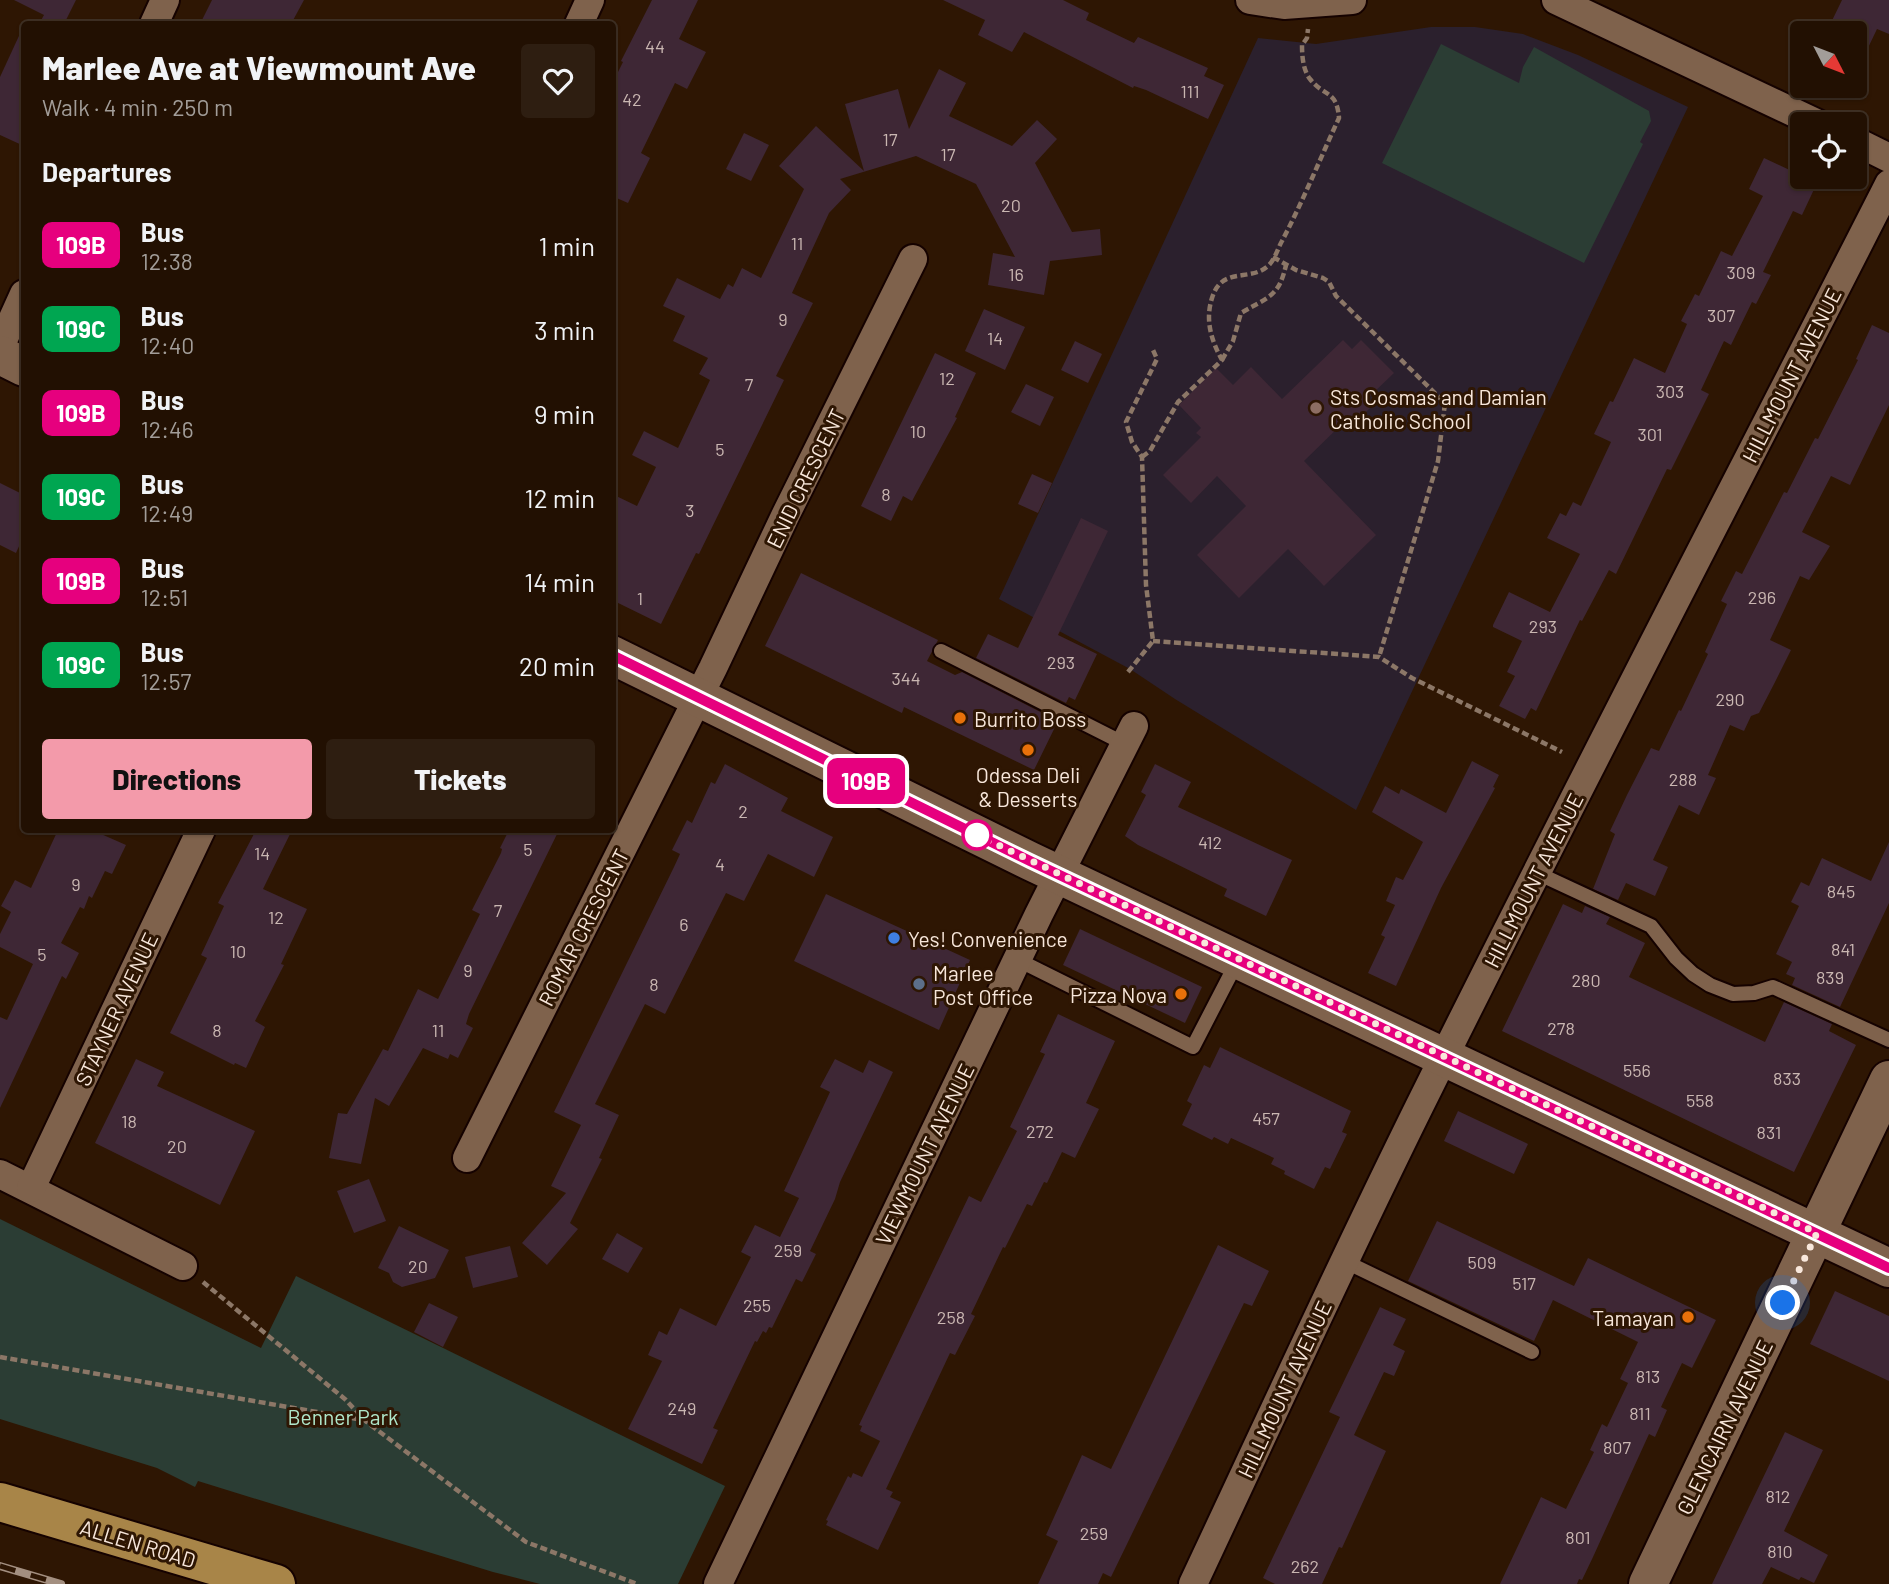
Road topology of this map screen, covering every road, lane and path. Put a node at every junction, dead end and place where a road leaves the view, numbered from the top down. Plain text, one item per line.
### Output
1 (165, 0) edge
2 (590, 0) edge
3 (1250, 0) edge
4 (1352, 0) edge
5 (1556, 0) edge
6 (155, 21) edge
7 (580, 21) edge
8 (1308, 27) dead end
9 (1793, 112) edge
10 (1867, 147) edge
11 (1889, 158) edge
12 (1889, 184) edge
13 (1273, 257) junction
14 (913, 259) dead end
15 (1286, 265) junction
16 (21, 300) edge
17 (0, 346) edge
18 (1153, 350) dead end
19 (0, 355) edge
20 (1222, 360) junction
21 (21, 366) edge
22 (1142, 457) junction
23 (1153, 641) junction
24 (941, 651) dead end
25 (616, 657) edge
26 (1379, 657) junction
27 (1128, 672) dead end
28 (699, 697) junction
29 (1130, 735) joint
30 (1562, 752) dead end
31 (200, 833) edge
32 (1537, 873) junction
33 (1059, 874) junction
34 (1018, 960) junction
35 (1238, 960) junction
36 (1889, 1040) edge
37 (1444, 1058) junction
38 (1889, 1080) edge
39 (467, 1158) dead end
40 (0, 1174) edge
41 (31, 1188) junction
42 (1817, 1233) junction
43 (1344, 1261) junction
44 (183, 1266) joint
45 (1889, 1268) edge
46 (1532, 1352) dead end
47 (0, 1357) edge
48 (364, 1420) junction
49 (0, 1502) edge
50 (276, 1584) edge
51 (637, 1584) edge
52 (718, 1584) edge
53 (1193, 1584) edge
54 (1648, 1584) edge

1 - 6 street
2 - 7 street
3 - 4 street
5 - 9 street
8 - 13 path
10 - 11 street
12 - 32 street, HILLMOUNT AVENUE
13 - 15 path
13 - 20 path
14 - 28 street, ENID CRESCENT
15 - 20 path
15 - 26 path
16 - 17 street
18 - 22 path
19 - 21 street
20 - 22 path
22 - 23 path
23 - 26 path
23 - 27 path
24 - 29 lane
25 - 28 street
26 - 30 path
28 - 33 street
28 - 39 street, ROMAR CRESCENT
29 - 33 street, VIEWMOUNT AVENUE
31 - 41 street, STAYNER AVENUE
32 - 36 lane
32 - 37 street, HILLMOUNT AVENUE
33 - 34 street, VIEWMOUNT AVENUE
33 - 35 street
34 - 35 lane
34 - 52 street, VIEWMOUNT AVENUE
35 - 37 street
37 - 42 street
37 - 43 street, HILLMOUNT AVENUE
38 - 42 street, GLENCAIRN AVENUE
40 - 41 street
41 - 44 street
42 - 45 street
42 - 54 street, GLENCAIRN AVENUE
43 - 46 lane
43 - 53 street, HILLMOUNT AVENUE
44 - 48 path
47 - 48 path
48 - 51 path
49 - 50 highway, ALLEN ROAD

